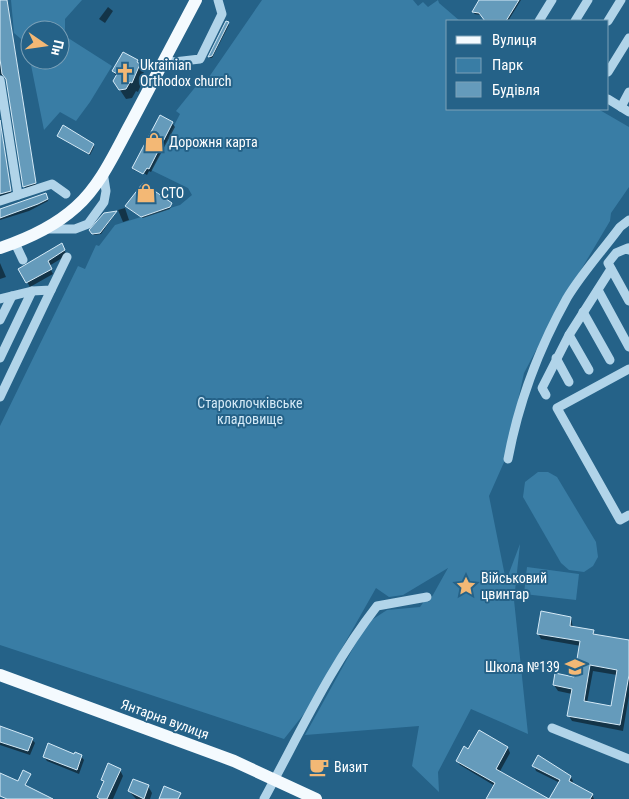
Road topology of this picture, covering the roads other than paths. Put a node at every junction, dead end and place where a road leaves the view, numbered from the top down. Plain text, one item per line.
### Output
1 (196, 0) edge
2 (218, 0) edge
3 (552, 0) edge
4 (588, 0) edge
5 (621, 0) edge
6 (540, 20) edge
7 (576, 20) edge
8 (609, 20) edge
9 (629, 38) edge
10 (164, 60) junction
11 (609, 70) edge
12 (0, 80) edge
13 (629, 92) edge
14 (609, 100) edge
15 (625, 110) edge
16 (103, 172) junction
17 (66, 194) dead end
18 (18, 195) junction
19 (0, 202) edge
20 (629, 220) edge
21 (44, 229) junction
22 (609, 241) junction
23 (15, 243) junction
24 (0, 248) edge
25 (629, 250) edge
26 (616, 253) junction
27 (66, 256) dead end
28 (23, 260) dead end
29 (611, 269) junction
30 (51, 290) junction
31 (598, 290) junction
32 (32, 291) junction
33 (12, 296) junction
34 (0, 299) edge
35 (629, 301) edge
36 (583, 312) junction
37 (0, 320) edge
38 (569, 335) junction
39 (629, 347) edge
40 (0, 358) edge
41 (556, 358) junction
42 (610, 360) dead end
43 (629, 369) edge
44 (589, 370) dead end
45 (569, 382) dead end
46 (546, 395) dead end
47 (0, 397) edge
48 (508, 459) dead end
49 (629, 515) edge
50 (427, 597) dead end
51 (0, 675) edge
52 (552, 728) dead end
53 (629, 759) edge
54 (275, 778) junction
55 (264, 799) edge
56 (316, 799) edge

1 - 10 main road
2 - 10 street
3 - 6 street
4 - 7 street
5 - 8 street
9 - 11 street
10 - 16 main road
12 - 18 street
13 - 15 street
14 - 15 street
16 - 21 main road
16 - 21 street
17 - 18 street
18 - 19 street
20 - 22 street
21 - 23 main road
22 - 26 street
22 - 48 street
23 - 24 main road
23 - 28 street
25 - 26 street
26 - 29 street
27 - 30 street
29 - 31 street
29 - 35 street
30 - 32 street
30 - 47 street
31 - 36 street
31 - 39 street
32 - 33 street
32 - 40 street
33 - 34 street
33 - 37 street
36 - 38 street
36 - 42 street
38 - 41 street
38 - 44 street
41 - 45 street
41 - 46 street
43 - 49 street
50 - 54 street
51 - 54 main road, Янтарна вулиця
52 - 53 street
54 - 55 street
54 - 56 main road, Янтарна вулиця

